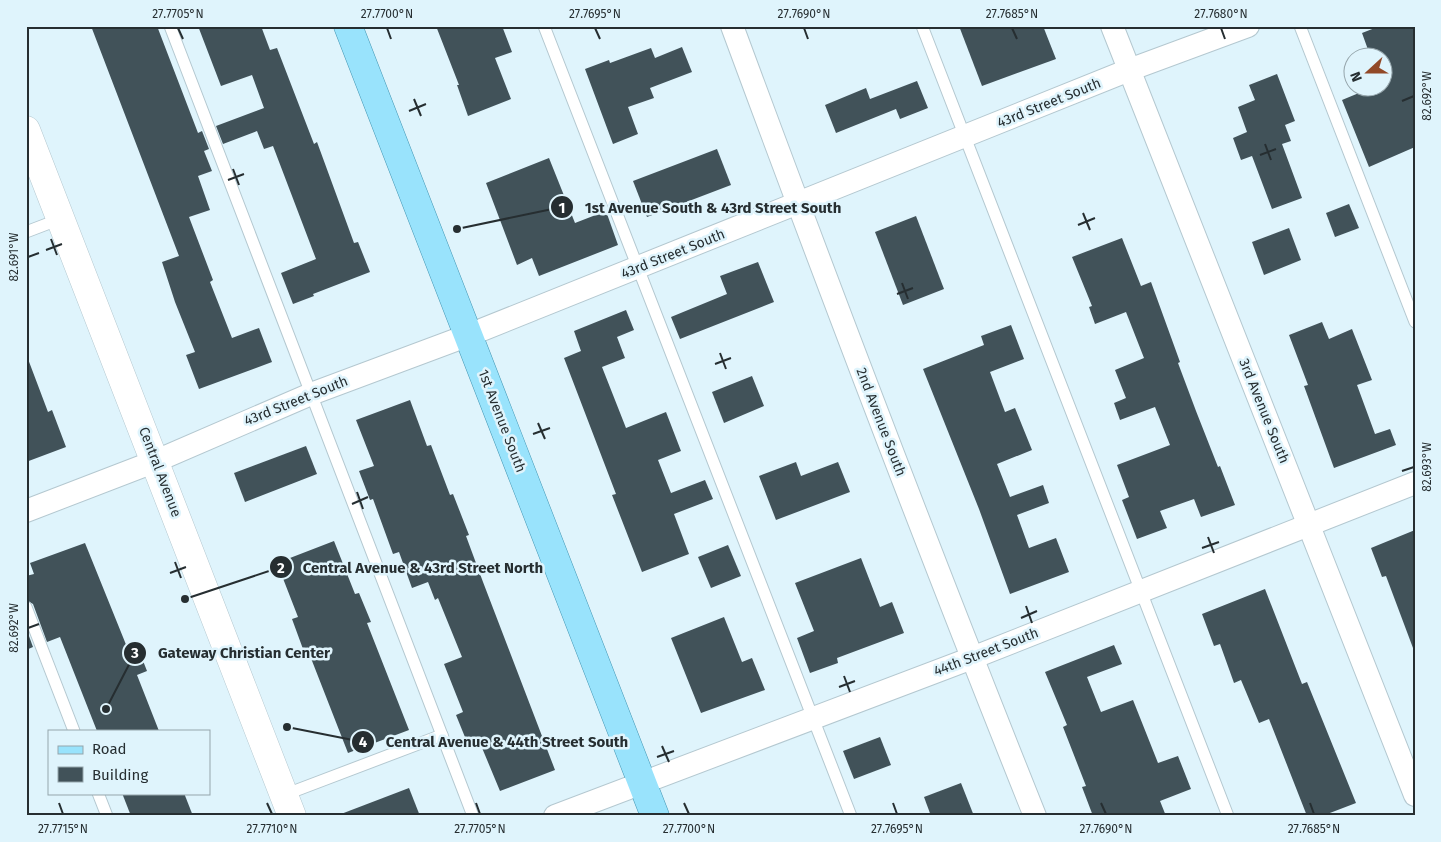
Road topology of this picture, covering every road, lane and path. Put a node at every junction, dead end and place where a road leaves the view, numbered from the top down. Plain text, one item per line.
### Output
1 (170, 26) edge
2 (348, 26) edge
3 (544, 26) edge
4 (732, 26) edge
5 (922, 26) edge
6 (1112, 26) edge
7 (1248, 26) edge
8 (1300, 26) edge
9 (1130, 70) junction
10 (965, 137) junction
11 (29, 143) edge
12 (798, 204) junction
13 (62, 218) junction
14 (26, 232) edge
15 (638, 268) junction
16 (1415, 322) edge
17 (469, 335) junction
18 (311, 394) junction
19 (156, 461) junction
20 (1415, 483) edge
21 (26, 511) edge
22 (1309, 525) junction
23 (1141, 592) junction
24 (26, 607) edge
25 (972, 658) junction
26 (813, 719) junction
27 (74, 730) edge
28 (442, 735) junction
29 (642, 783) junction
30 (98, 794) edge
31 (1415, 796) edge
32 (288, 806) edge
33 (107, 816) edge
34 (473, 816) edge
35 (556, 816) edge
36 (655, 816) edge
37 (851, 816) edge
38 (1035, 816) edge
39 (1228, 816) edge

1 - 18 lane
2 - 17 main road, 1st Avenue South
3 - 15 lane
4 - 12 street, 2nd Avenue South
5 - 10 lane
6 - 9 street, 3rd Avenue South
7 - 9 street, 43rd Street South
8 - 16 lane
9 - 10 street, 43rd Street South
9 - 22 street, 3rd Avenue South
10 - 12 street, 43rd Street South
10 - 23 lane
11 - 13 main road, Central Avenue
12 - 15 street, 43rd Street South
12 - 25 street, 2nd Avenue South
13 - 14 lane
13 - 19 main road, Central Avenue
15 - 17 street, 43rd Street South
15 - 26 lane
17 - 18 street, 43rd Street South
17 - 29 main road, 1st Avenue South
18 - 19 street, 43rd Street South
18 - 28 lane
19 - 21 street, 43rd Street South
19 - 32 main road, Central Avenue
20 - 22 street, 44th Street South
22 - 23 street, 44th Street South
22 - 31 street, 3rd Avenue South
23 - 25 street, 44th Street South
23 - 39 lane
24 - 27 lane
25 - 26 street, 44th Street South
25 - 38 street, 2nd Avenue South
26 - 29 street, 44th Street South
26 - 37 lane
28 - 32 lane
28 - 34 lane
29 - 35 street, 44th Street South
29 - 36 main road, 1st Avenue South
30 - 33 lane

